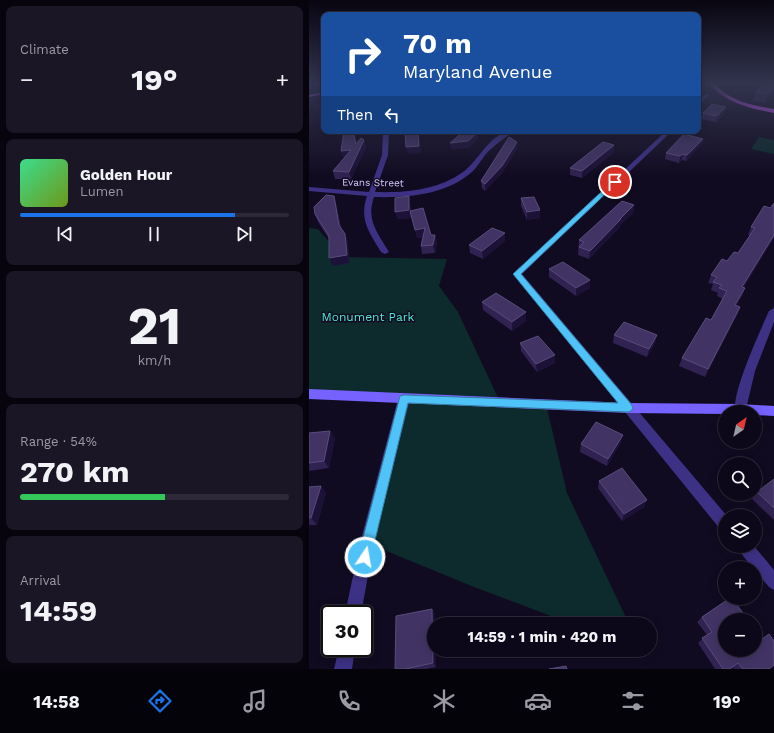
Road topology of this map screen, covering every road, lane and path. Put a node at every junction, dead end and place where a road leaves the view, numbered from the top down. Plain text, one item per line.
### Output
1 (385, 134) edge
2 (507, 134) edge
3 (666, 134) edge
4 (309, 189) edge
5 (372, 194) junction
6 (385, 252) dead end
7 (774, 311) edge
8 (309, 394) edge
9 (404, 399) junction
10 (741, 405) edge
11 (628, 408) junction
12 (718, 409) edge
13 (762, 410) edge
14 (774, 411) edge
15 (718, 516) edge
16 (750, 553) edge
17 (774, 582) edge
18 (355, 605) edge
19 (345, 657) edge
20 (343, 669) edge

1 - 5 street
2 - 5 street, Evans Street
3 - 11 street
4 - 5 street, Evans Street
5 - 6 street
7 - 10 street
8 - 9 main road
9 - 11 main road
9 - 18 street
11 - 12 main road
11 - 15 street
13 - 14 main road
16 - 17 street
19 - 20 street

